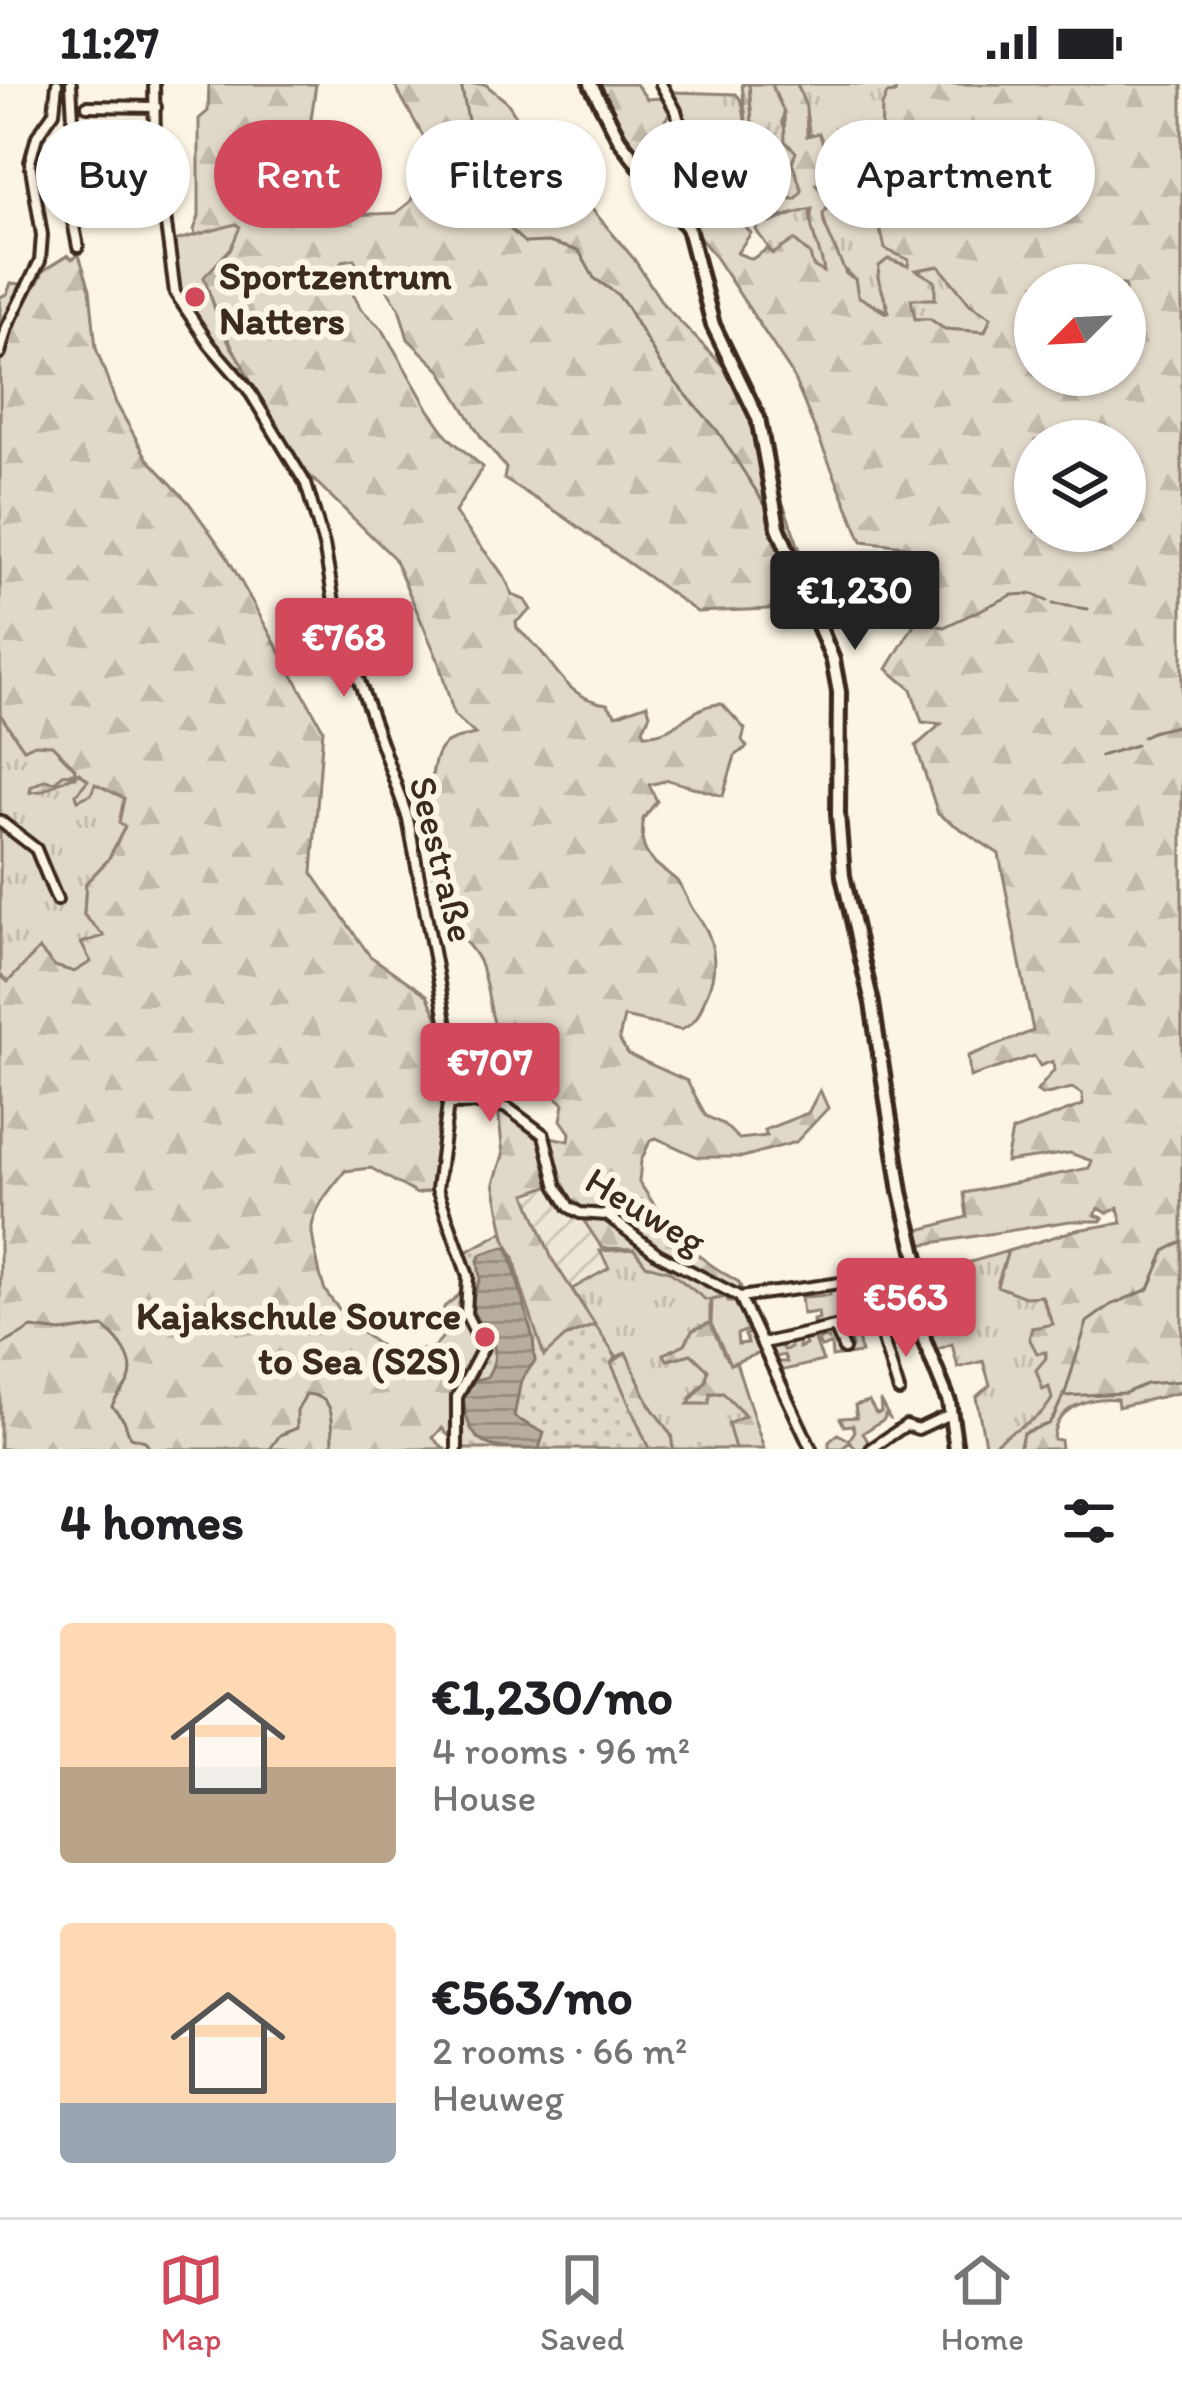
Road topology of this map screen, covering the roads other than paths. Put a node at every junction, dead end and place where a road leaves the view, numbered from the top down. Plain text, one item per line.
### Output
1 (57, 84) edge
2 (71, 84) edge
3 (591, 84) edge
4 (661, 84) edge
5 (157, 86) edge
6 (87, 106) dead end
7 (156, 107) junction
8 (679, 120) edge
9 (78, 247) dead end
10 (5, 319) edge
11 (0, 353) edge
12 (0, 821) edge
13 (57, 900) dead end
14 (448, 1104) junction
15 (917, 1262) junction
16 (864, 1279) junction
17 (740, 1297) junction
18 (764, 1343) junction
19 (844, 1349) dead end
20 (899, 1391) dead end
21 (952, 1414) junction
22 (458, 1449) edge
23 (811, 1449) edge
24 (871, 1449) edge
25 (956, 1449) edge

1 - 10 street
2 - 9 street
3 - 15 main road
4 - 8 street
5 - 7 street, Seestraße
6 - 7 street
7 - 14 street, Seestraße
10 - 11 street
12 - 13 street
14 - 17 street, Heuweg
14 - 22 street, Seestraße
15 - 16 street
15 - 21 main road
16 - 17 street
16 - 20 street
17 - 18 street
18 - 19 street
18 - 23 street
21 - 24 street
21 - 25 main road

